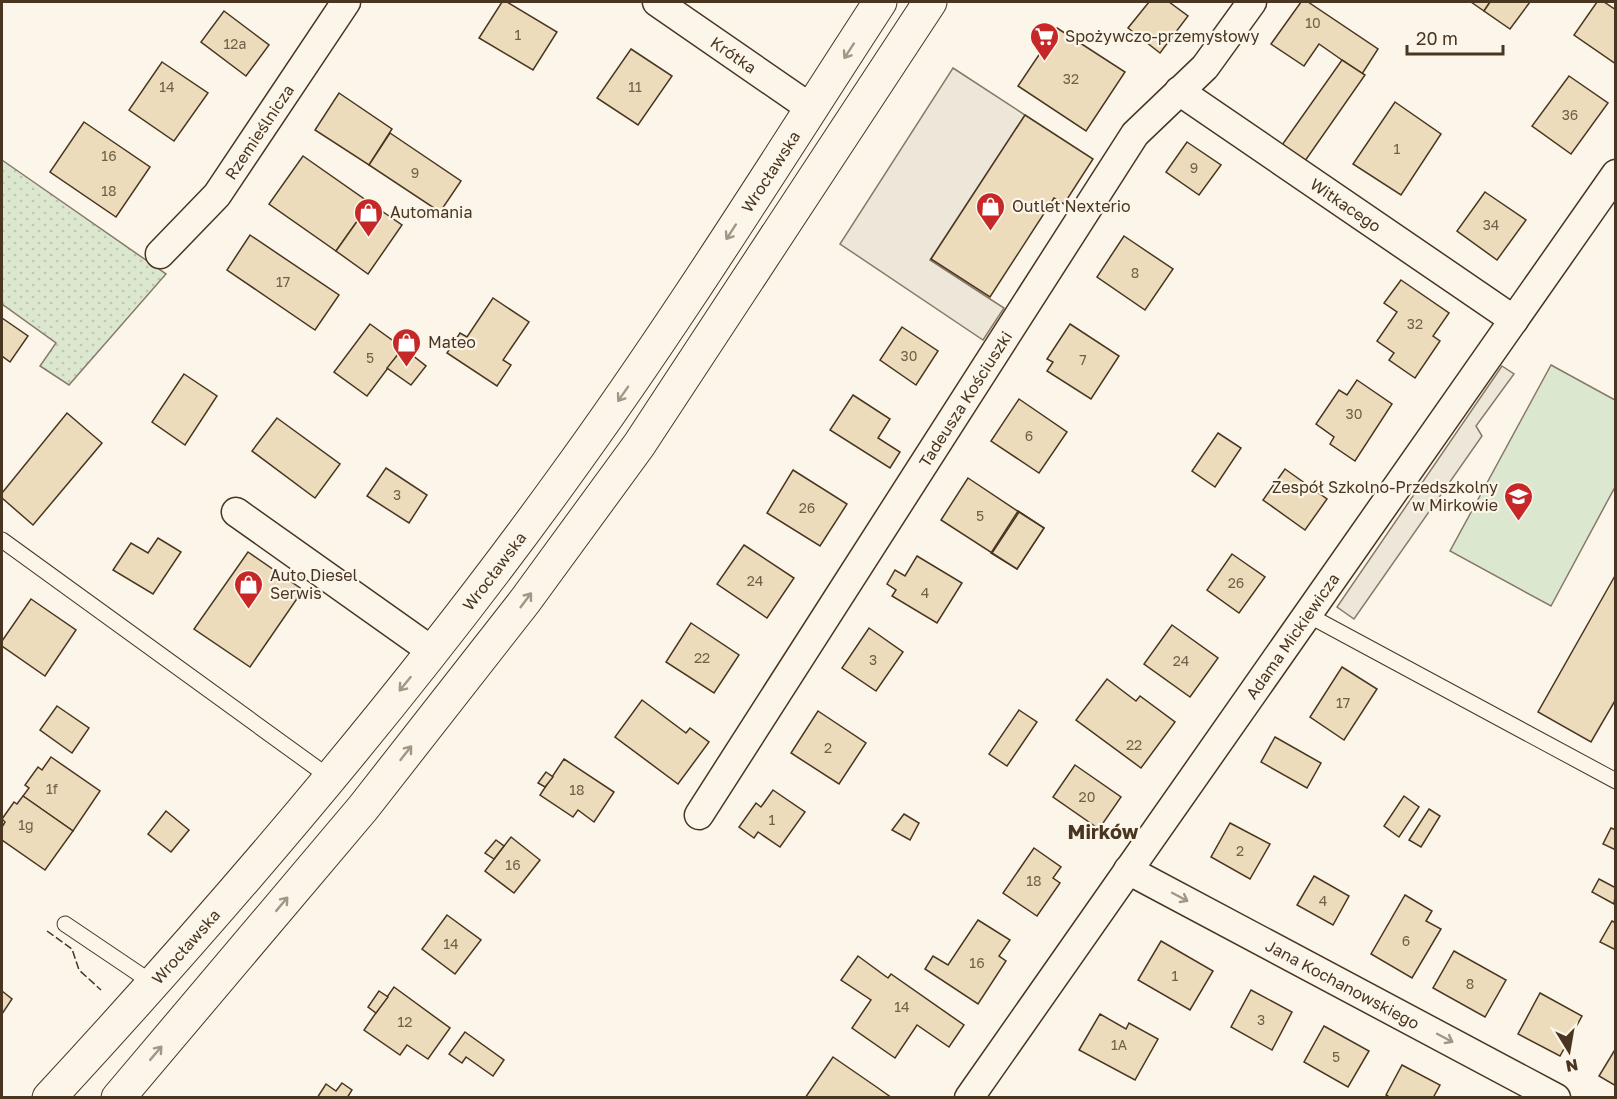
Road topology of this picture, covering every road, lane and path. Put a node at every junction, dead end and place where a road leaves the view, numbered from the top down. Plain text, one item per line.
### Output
1 (346, 2) edge
2 (657, 2) edge
3 (880, 2) edge
4 (930, 2) edge
5 (1252, 2) edge
6 (1179, 91) junction
7 (812, 109) junction
8 (1616, 174) edge
9 (160, 254) dead end
10 (1514, 320) junction
11 (236, 512) dead end
12 (2, 540) edge
13 (1308, 615) junction
14 (432, 651) junction
15 (329, 777) junction
16 (1616, 781) edge
17 (699, 815) dead end
18 (1128, 870) junction
19 (65, 924) dead end
20 (154, 984) junction
21 (49, 1098) edge
22 (118, 1098) edge
23 (969, 1098) edge
24 (1556, 1098) edge

1 - 9 street, Rzemieślnicza
2 - 7 street, Krótka
3 -> 7 main road, Wrocławska
22 -> 4 main road
5 - 6 street, Tadeusza Kościuszki
6 - 10 street, Witkacego
6 - 17 street, Tadeusza Kościuszki
7 -> 14 main road, Wrocławska
8 - 10 street, Adama Mickiewicza
10 - 13 street, Adama Mickiewicza
11 - 14 street
12 - 15 lane
13 - 16 lane
13 - 18 street, Adama Mickiewicza
14 -> 15 main road, Wrocławska
15 - 20 main road, Wrocławska
18 - 23 street, Adama Mickiewicza
18 -> 24 street, Jana Kochanowskiego
19 - 20 lane
20 - 21 main road, Wrocławska

